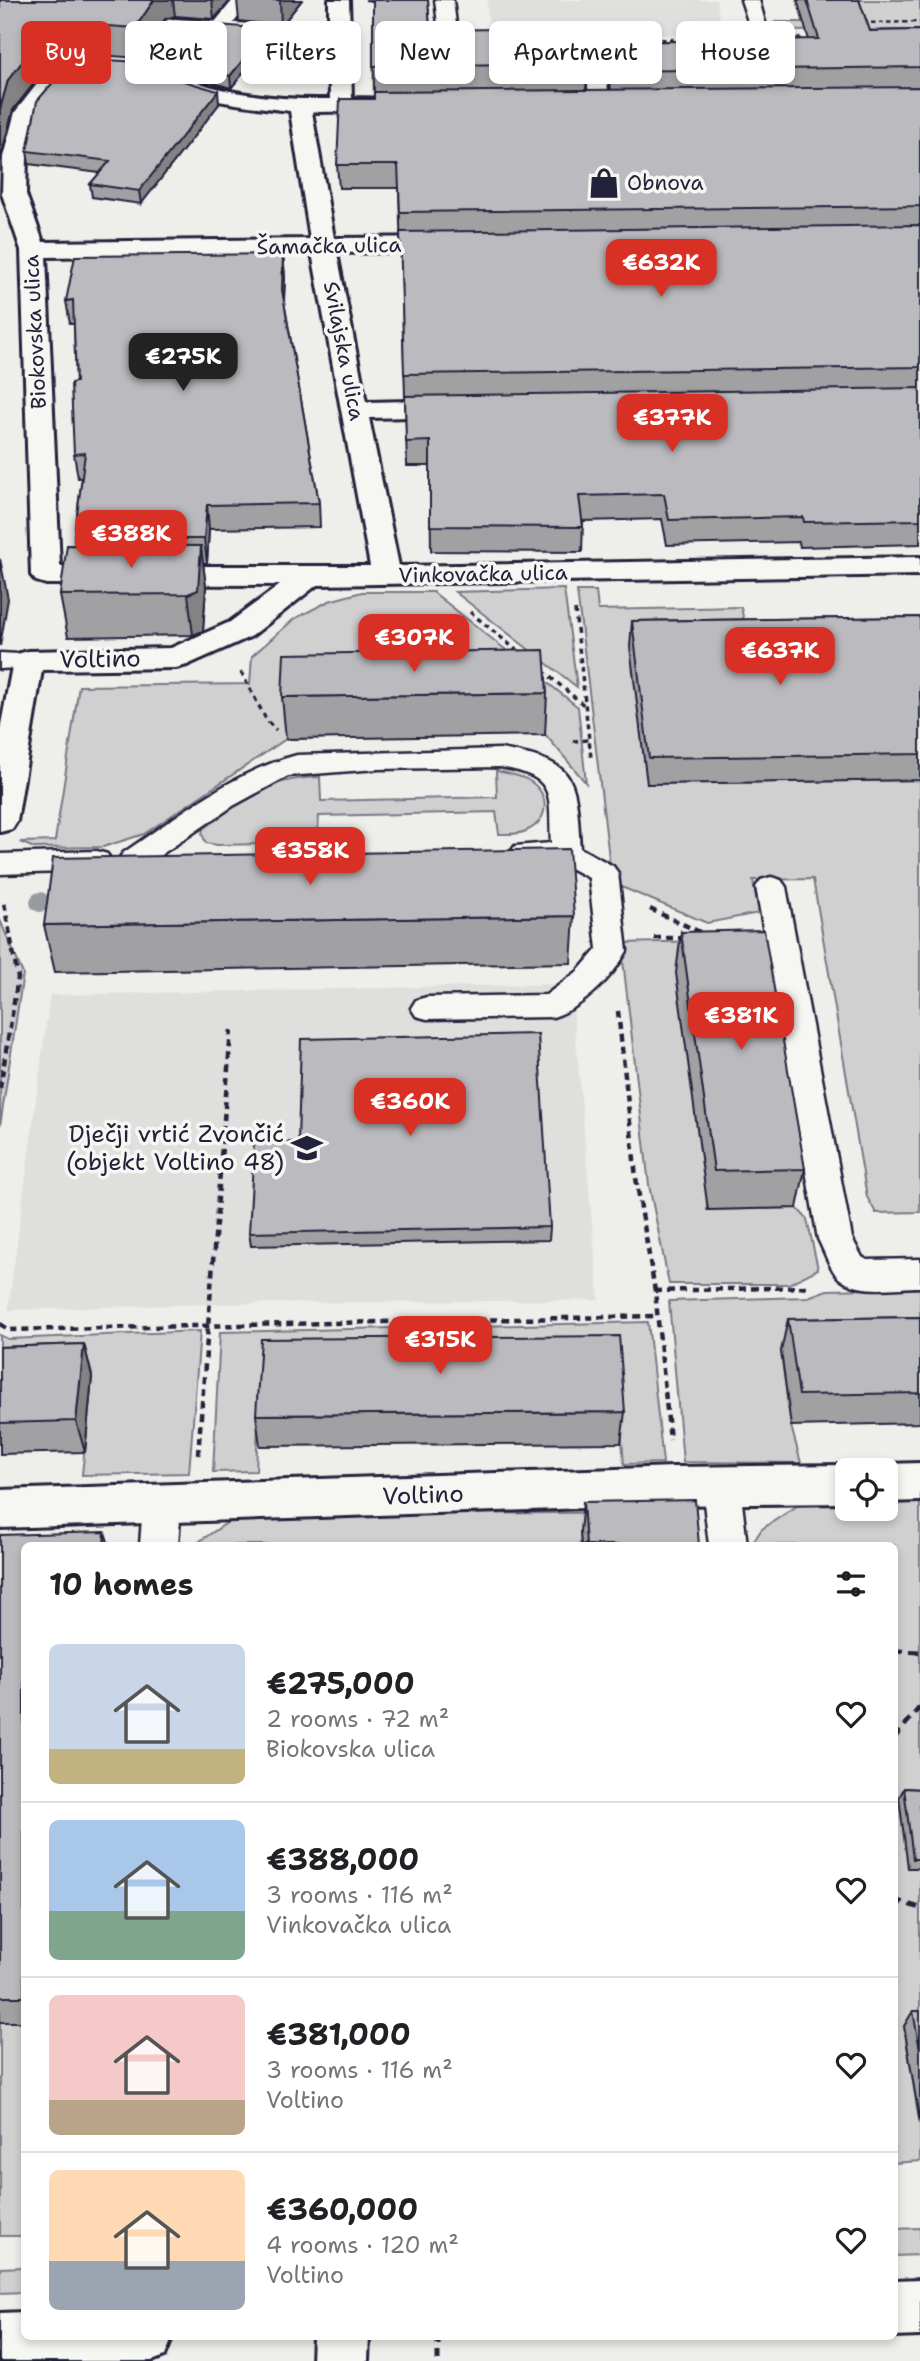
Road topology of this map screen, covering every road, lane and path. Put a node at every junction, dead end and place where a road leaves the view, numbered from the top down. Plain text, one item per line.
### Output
1 (243, 0) edge
2 (339, 0) edge
3 (444, 0) edge
4 (750, 0) edge
5 (225, 21) edge
6 (339, 21) edge
7 (447, 21) edge
8 (756, 21) edge
9 (920, 22) edge
10 (859, 23) edge
11 (795, 37) edge
12 (811, 42) edge
13 (52, 84) edge
14 (179, 84) edge
15 (340, 84) edge
16 (598, 84) edge
17 (341, 104) junction
18 (409, 104) edge
19 (573, 104) edge
20 (600, 104) junction
21 (627, 104) edge
22 (300, 106) junction
23 (484, 244) edge
24 (323, 246) junction
25 (33, 250) junction
26 (480, 408) edge
27 (356, 410) junction
28 (920, 566) edge
29 (46, 575) joint
30 (386, 575) junction
31 (310, 576) junction
32 (574, 601) dead end
33 (463, 606) dead end
34 (524, 656) edge
35 (14, 661) edge
36 (534, 664) edge
37 (251, 687) dead end
38 (585, 706) junction
39 (281, 735) edge
40 (592, 767) dead end
41 (0, 821) edge
42 (566, 853) junction
43 (496, 854) edge
44 (133, 860) junction
45 (175, 860) edge
46 (0, 864) edge
47 (771, 887) dead end
48 (605, 888) junction
49 (3, 897) dead end
50 (700, 937) edge
51 (688, 938) edge
52 (747, 939) edge
53 (780, 940) junction
54 (612, 945) junction
55 (427, 1008) dead end
56 (231, 1030) dead end
57 (0, 1088) edge
58 (850, 1267) junction
59 (920, 1273) edge
60 (655, 1291) junction
61 (657, 1316) junction
62 (0, 1324) edge
63 (208, 1325) junction
64 (920, 1482) edge
65 (898, 1483) edge
66 (835, 1484) edge
67 (674, 1486) junction
68 (721, 1486) junction
69 (178, 1503) junction
70 (0, 1509) edge
71 (160, 1542) edge
72 (728, 1542) edge
73 (898, 1651) edge
74 (920, 1652) edge
75 (920, 1707) edge
76 (898, 1733) edge
77 (898, 1901) edge
78 (920, 1908) edge
79 (920, 2308) edge
80 (898, 2309) edge
81 (29, 2340) edge
82 (341, 2340) edge
83 (438, 2340) edge
84 (0, 2341) edge
85 (340, 2361) edge
86 (438, 2361) edge

1 - 5 lane
2 - 6 street
3 - 7 lane
4 - 8 lane
9 - 10 path
11 - 12 path
13 - 25 street, Biokovska ulica
14 - 22 street
15 - 17 street
16 - 20 lane
17 - 18 street
17 - 22 street
19 - 20 street
20 - 21 street
22 - 24 street, Svilajska ulica
23 - 24 street, Šamačka ulica
24 - 25 street, Šamačka ulica
24 - 27 street, Svilajska ulica
25 - 29 street, Biokovska ulica
26 - 27 street
27 - 30 street, Svilajska ulica
28 - 30 street, Vinkovačka ulica
29 - 31 street, Vinkovačka ulica
30 - 31 street, Vinkovačka ulica
31 - 35 street, Voltino
32 - 38 path
33 - 34 path
35 - 41 street, Voltino
36 - 38 path
37 - 39 path
38 - 40 path
42 - 43 lane
42 - 44 lane
42 - 48 lane
44 - 45 lane
44 - 46 lane
47 - 53 lane
48 - 50 path
48 - 54 lane
49 - 57 path
51 - 54 path
52 - 53 lane
53 - 58 lane
54 - 55 lane
54 - 60 path
56 - 63 path
58 - 59 lane
58 - 60 path
60 - 61 path
61 - 63 path
61 - 67 path
62 - 63 path
63 - 69 path
64 - 65 street
66 - 68 street, Voltino
67 - 68 street, Voltino
67 - 69 street, Voltino
68 - 72 lane
69 - 70 street, Voltino
69 - 71 lane
73 - 74 path
75 - 76 path
77 - 78 path
79 - 80 street
81 - 84 street
82 - 85 street
83 - 86 path

